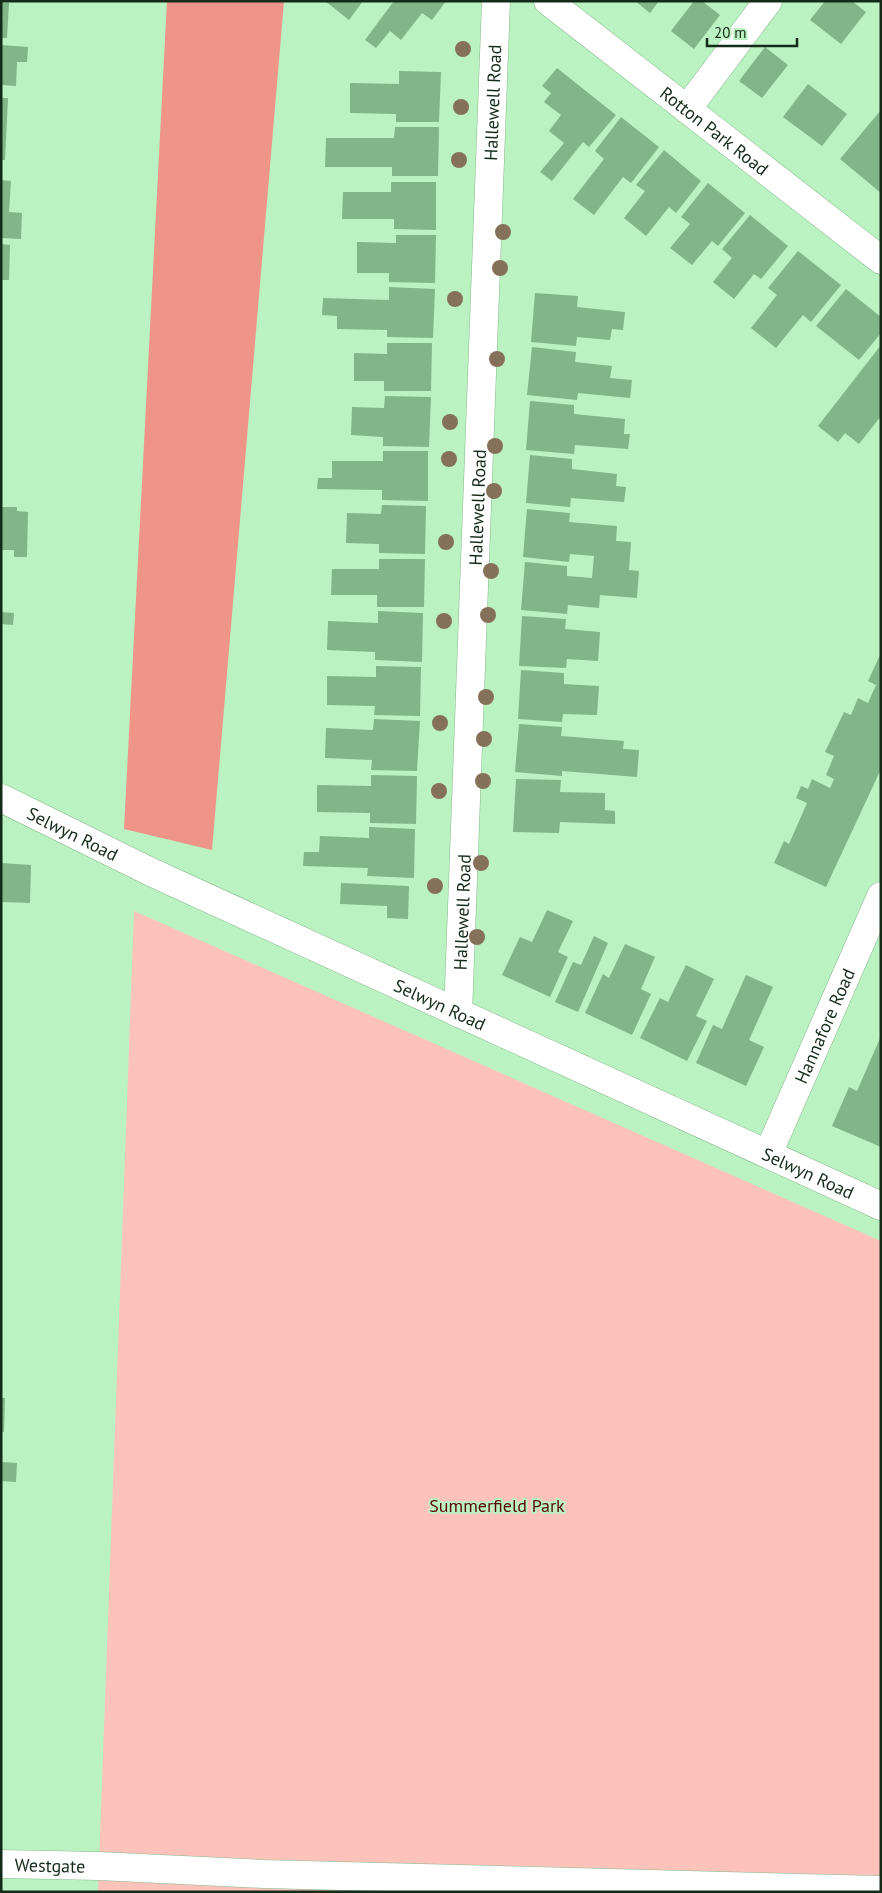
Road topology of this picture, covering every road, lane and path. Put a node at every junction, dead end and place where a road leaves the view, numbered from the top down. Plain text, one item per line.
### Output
1 (496, 1) edge
2 (548, 1) edge
3 (768, 1) edge
4 (687, 109) junction
5 (881, 260) edge
6 (1, 798) edge
7 (881, 896) edge
8 (458, 1013) junction
9 (768, 1154) junction
10 (881, 1206) edge
11 (1, 1864) edge
12 (264, 1883) edge
13 (881, 1890) edge

1 - 8 street, Hallewell Road
2 - 4 street, Rotton Park Road
3 - 4 street
4 - 5 street, Rotton Park Road
6 - 8 street, Selwyn Road
7 - 9 street, Hannafore Road
8 - 9 street, Selwyn Road
9 - 10 street, Selwyn Road
11 - 12 street, Westgate
12 - 13 street, Westgate

